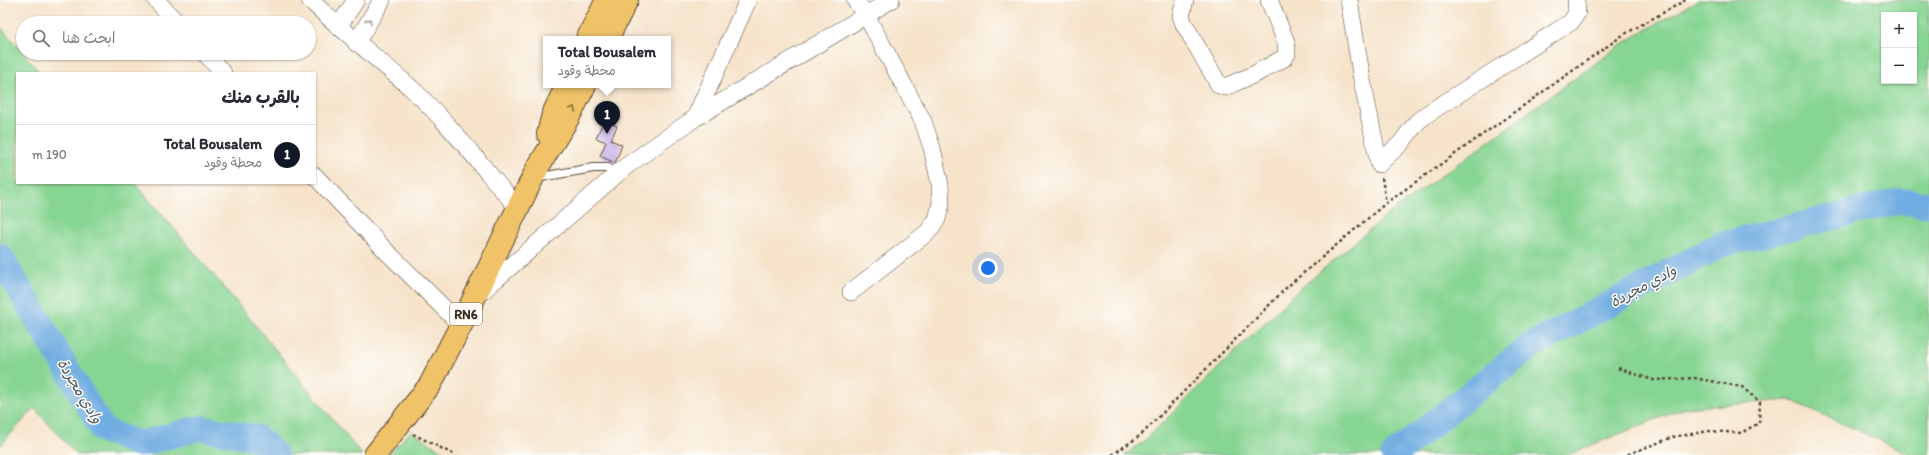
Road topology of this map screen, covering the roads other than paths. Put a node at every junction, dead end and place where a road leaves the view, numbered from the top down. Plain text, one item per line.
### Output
1 (156, 0) edge
2 (310, 0) edge
3 (356, 0) edge
4 (382, 0) edge
5 (748, 0) edge
6 (855, 0) edge
7 (891, 0) edge
8 (1185, 0) edge
9 (1269, 0) edge
10 (1349, 0) edge
11 (1576, 0) edge
12 (614, 5) edge
13 (866, 15) junction
14 (171, 16) edge
15 (338, 27) junction
16 (589, 36) edge
17 (609, 36) edge
18 (356, 42) junction
19 (211, 60) edge
20 (222, 72) edge
21 (565, 88) edge
22 (583, 88) edge
23 (696, 118) junction
24 (608, 168) dead end
25 (535, 173) junction
26 (316, 177) edge
27 (518, 208) junction
28 (851, 292) dead end
29 (475, 298) junction
30 (461, 325) junction
31 (377, 453) edge

1 - 14 street
2 - 15 street
3 - 15 street
18 -> 4 street
5 - 23 street
6 - 13 street
7 - 13 street
8 - 9 street
10 - 11 street
12 - 16 main road
12 - 17 main road
13 - 23 street
13 - 28 street
15 - 18 street
18 - 27 street
19 - 20 street
21 - 25 main road, RN6
25 -> 22 main road, RN6
23 - 29 street
24 - 25 lane
25 - 27 main road, RN6
26 - 30 street
27 - 29 main road, RN6
29 - 30 main road, RN6
30 - 31 main road, RN6

